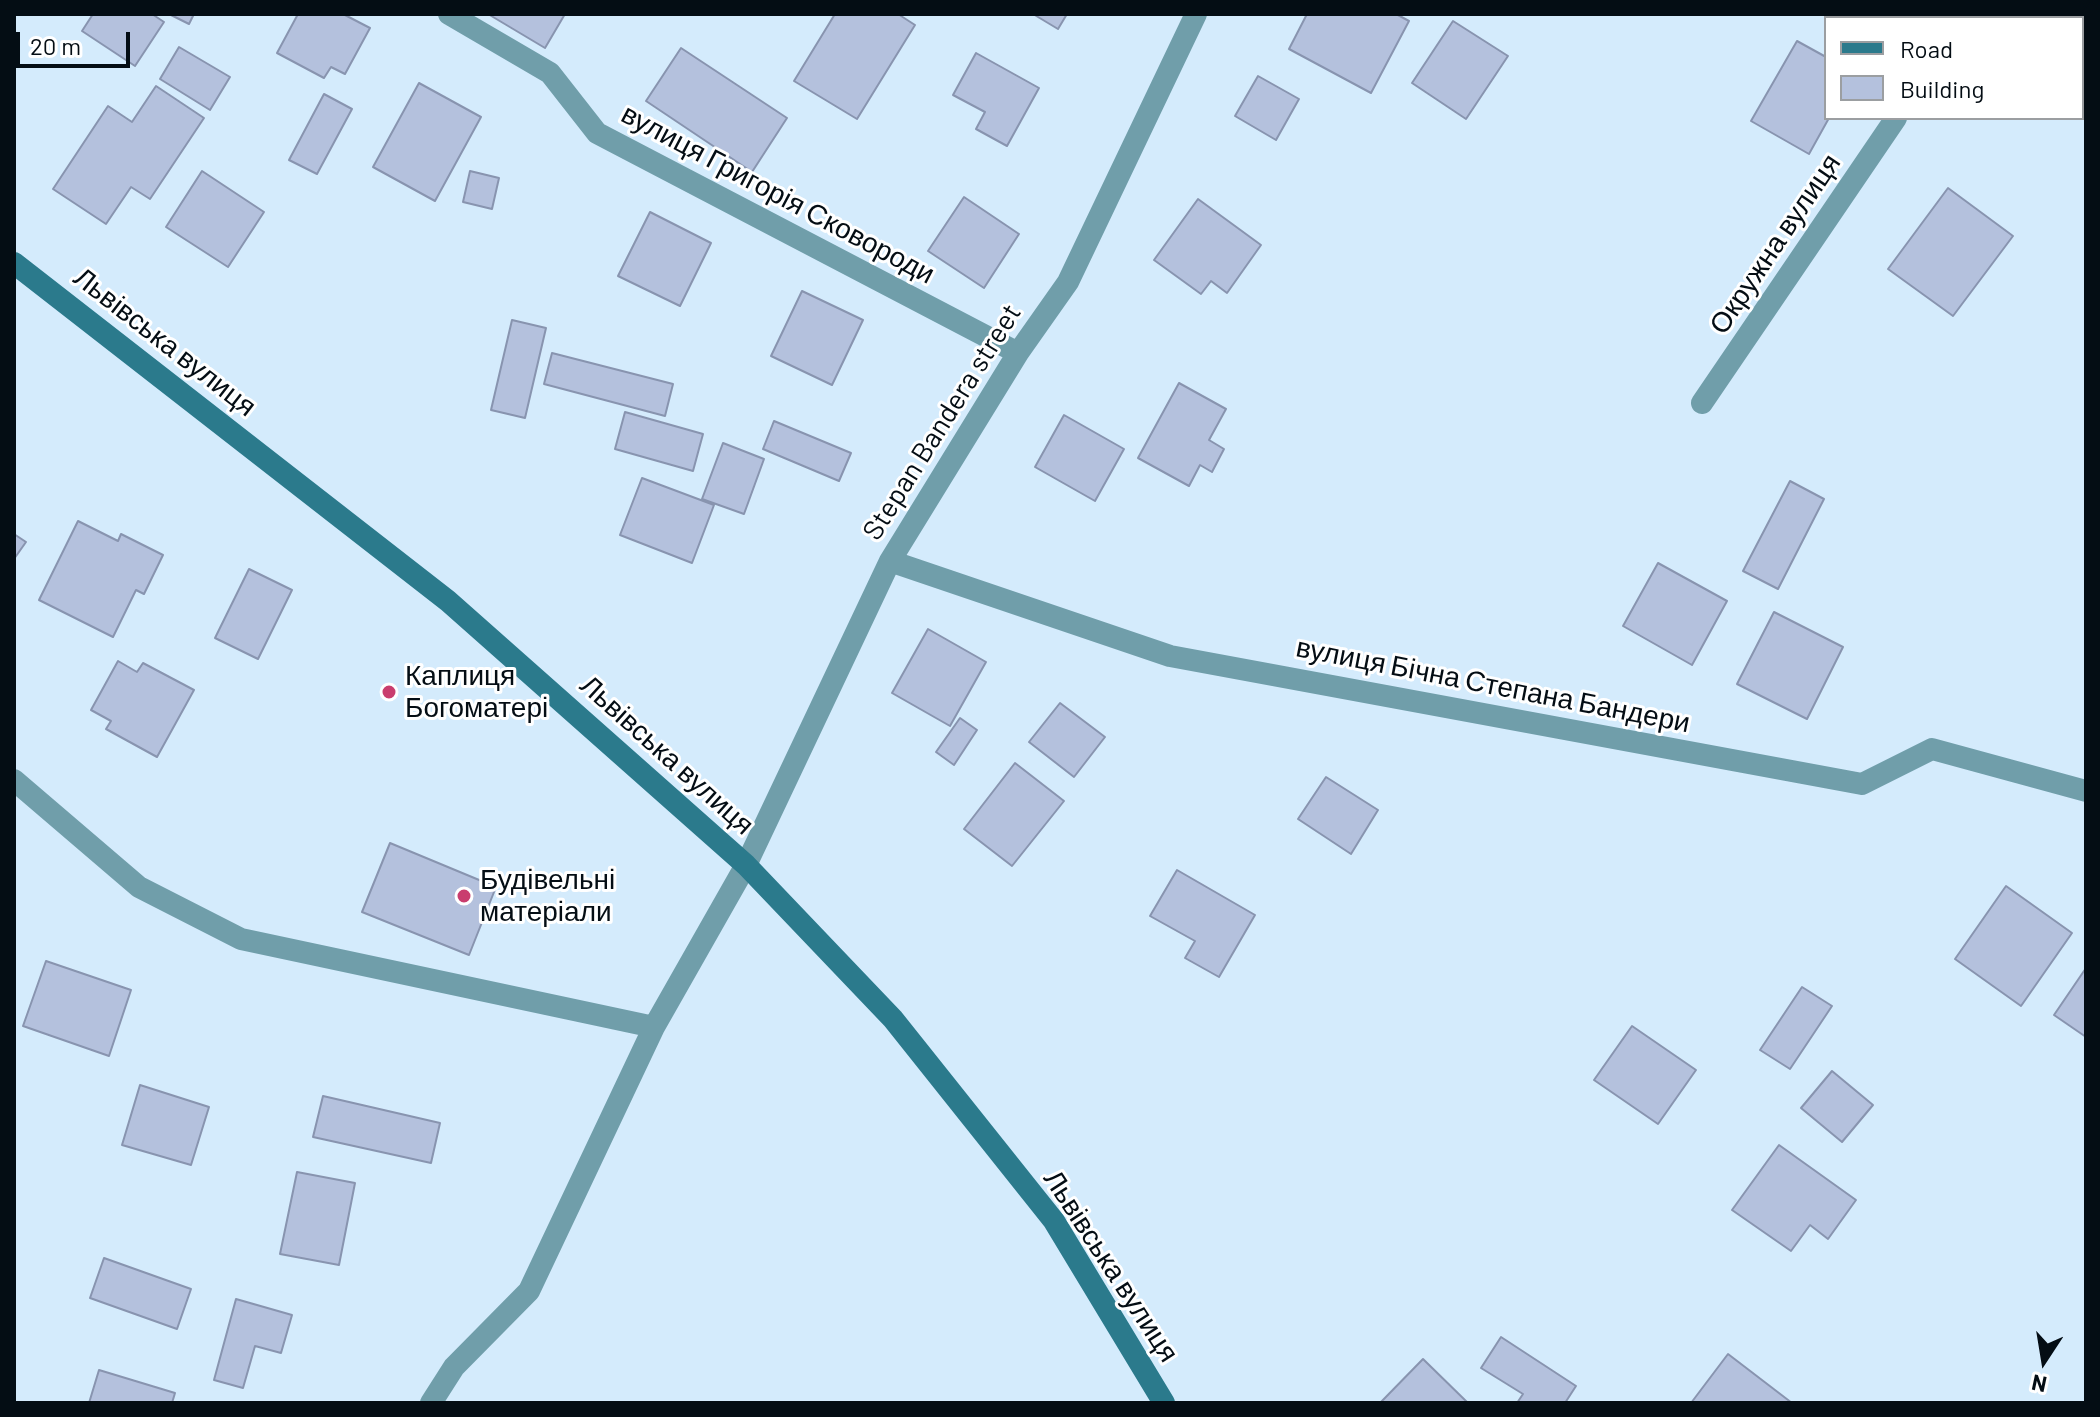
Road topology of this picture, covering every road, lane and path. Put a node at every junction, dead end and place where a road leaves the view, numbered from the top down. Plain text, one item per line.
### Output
1 (449, 14) edge
2 (1196, 14) edge
3 (1895, 120) edge
4 (14, 263) edge
5 (1018, 353) junction
6 (1702, 403) dead end
7 (890, 561) junction
8 (14, 780) edge
9 (2086, 791) edge
10 (746, 865) junction
11 (654, 1027) junction
12 (431, 1403) edge
13 (1164, 1403) edge

1 - 5 street, вулиця Григорія Сковороди
2 - 5 street, Stepan Bandera street
3 - 6 street, Окружна вулиця
4 - 10 main road, Львівська вулиця
5 - 7 street, Stepan Bandera street
7 - 9 street, вулиця Бічна Степана Бандери
7 - 10 street, Stepan Bandera street
8 - 11 street
10 - 11 street, Stepan Bandera street
10 - 13 main road, Львівська вулиця
11 - 12 street, Stepan Bandera street

